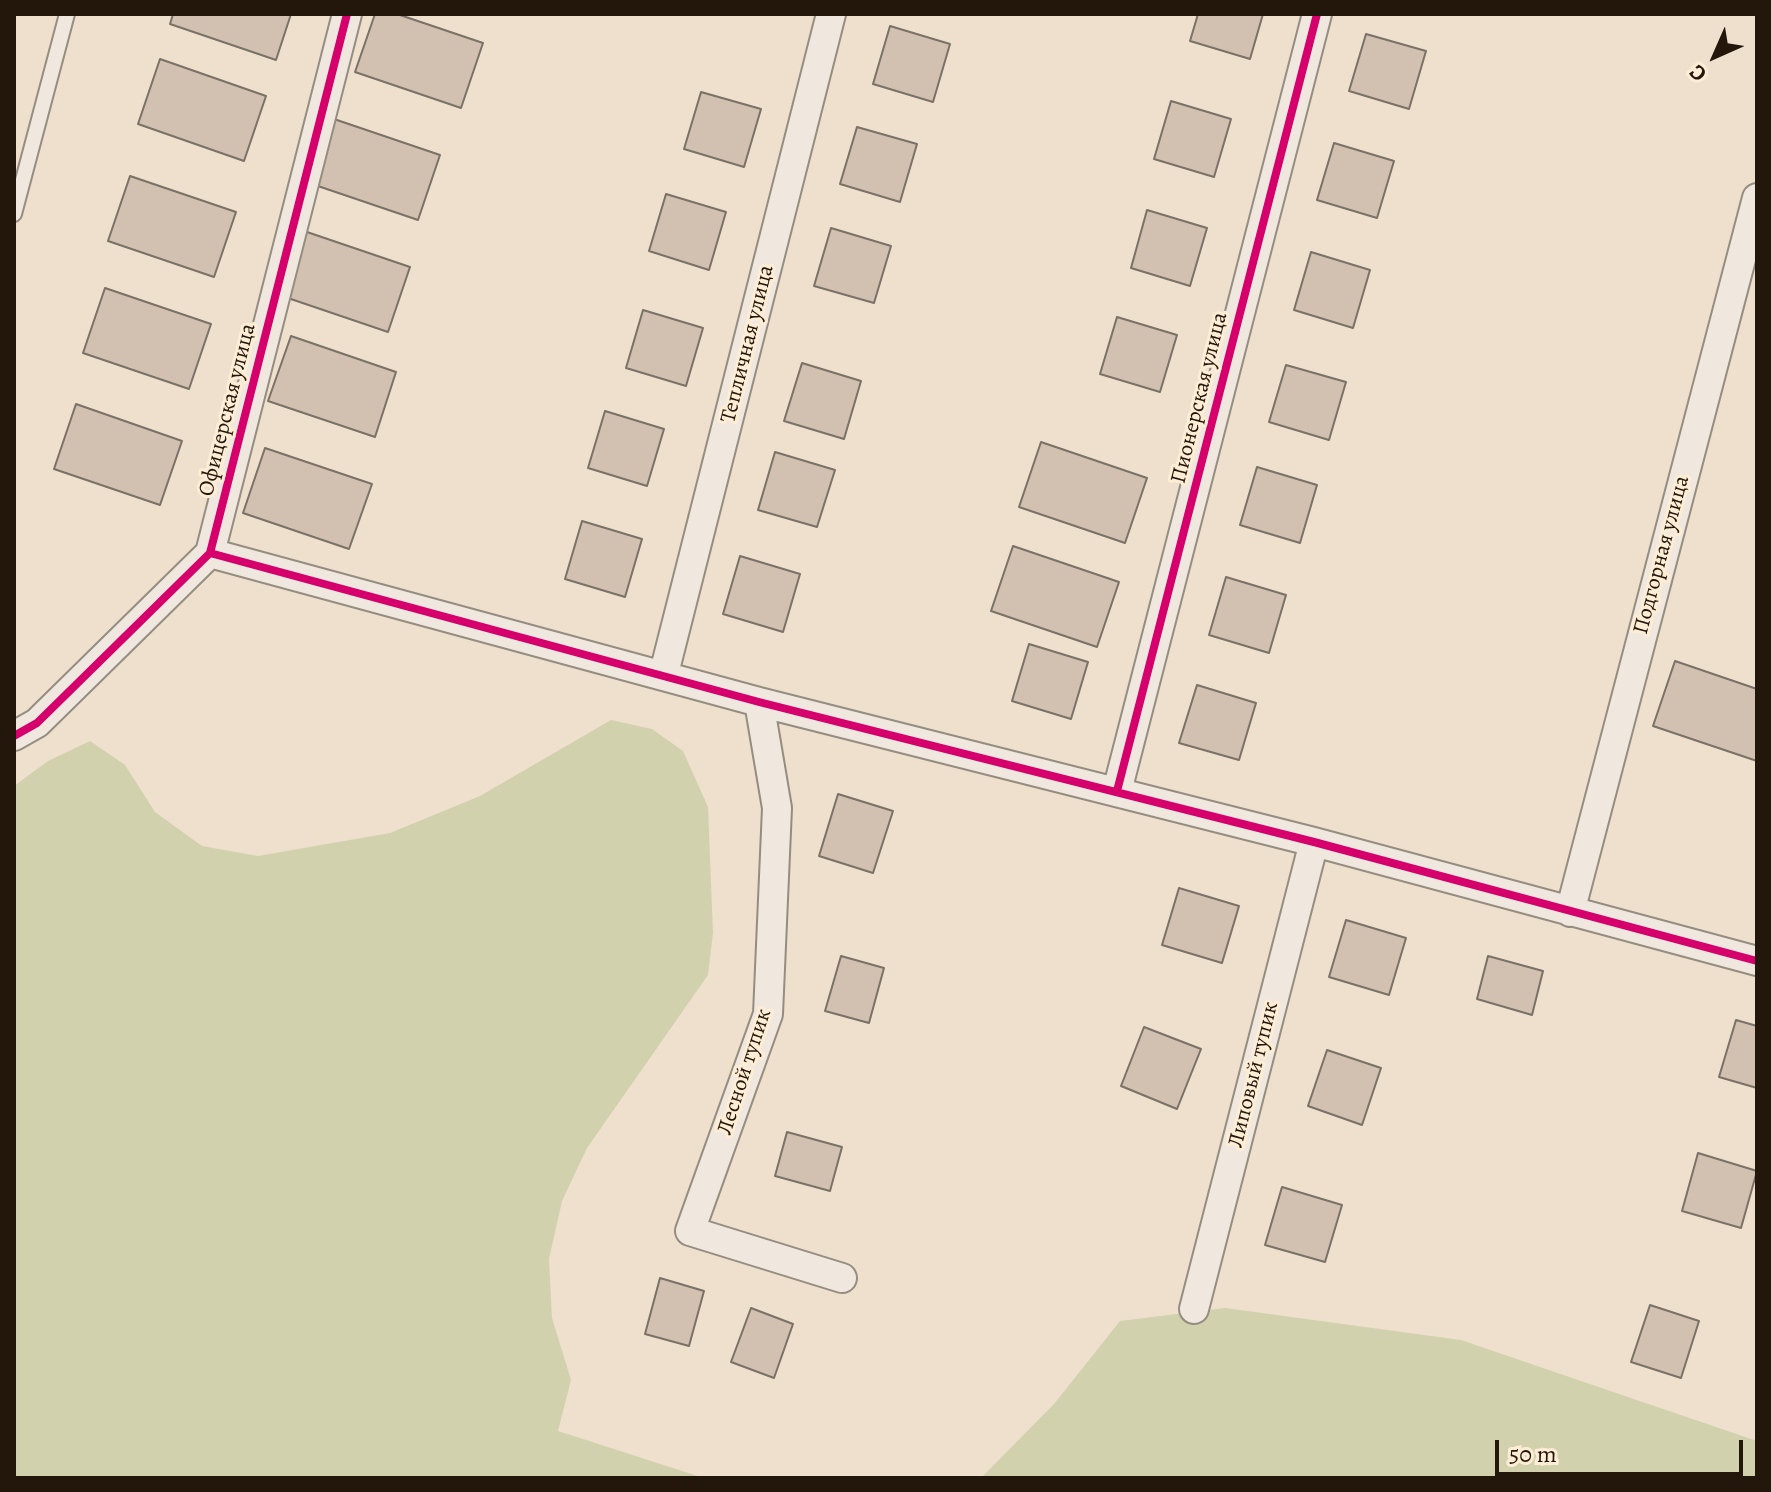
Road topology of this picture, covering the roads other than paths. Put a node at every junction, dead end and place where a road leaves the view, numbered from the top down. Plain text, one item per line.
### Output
1 (67, 14) edge
2 (347, 14) edge
3 (831, 14) edge
4 (1317, 14) edge
5 (1757, 198) edge
6 (14, 214) edge
7 (210, 553) junction
8 (664, 673) junction
9 (759, 702) junction
10 (14, 736) edge
11 (1117, 791) junction
12 (1314, 842) junction
13 (1570, 912) junction
14 (1757, 961) edge
15 (842, 1278) dead end
16 (1194, 1309) dead end

1 - 6 lane
2 - 7 street, Офицерская улица
3 - 8 street, Тепличная улица
4 - 11 street, Пионерская улица
5 - 13 street, Подгорная улица
7 - 8 street
7 - 10 street
8 - 9 street
9 - 11 street
9 - 15 street, Лесной тупик
11 - 12 street
12 - 13 street
12 - 16 street, Липовый тупик
13 - 14 street

